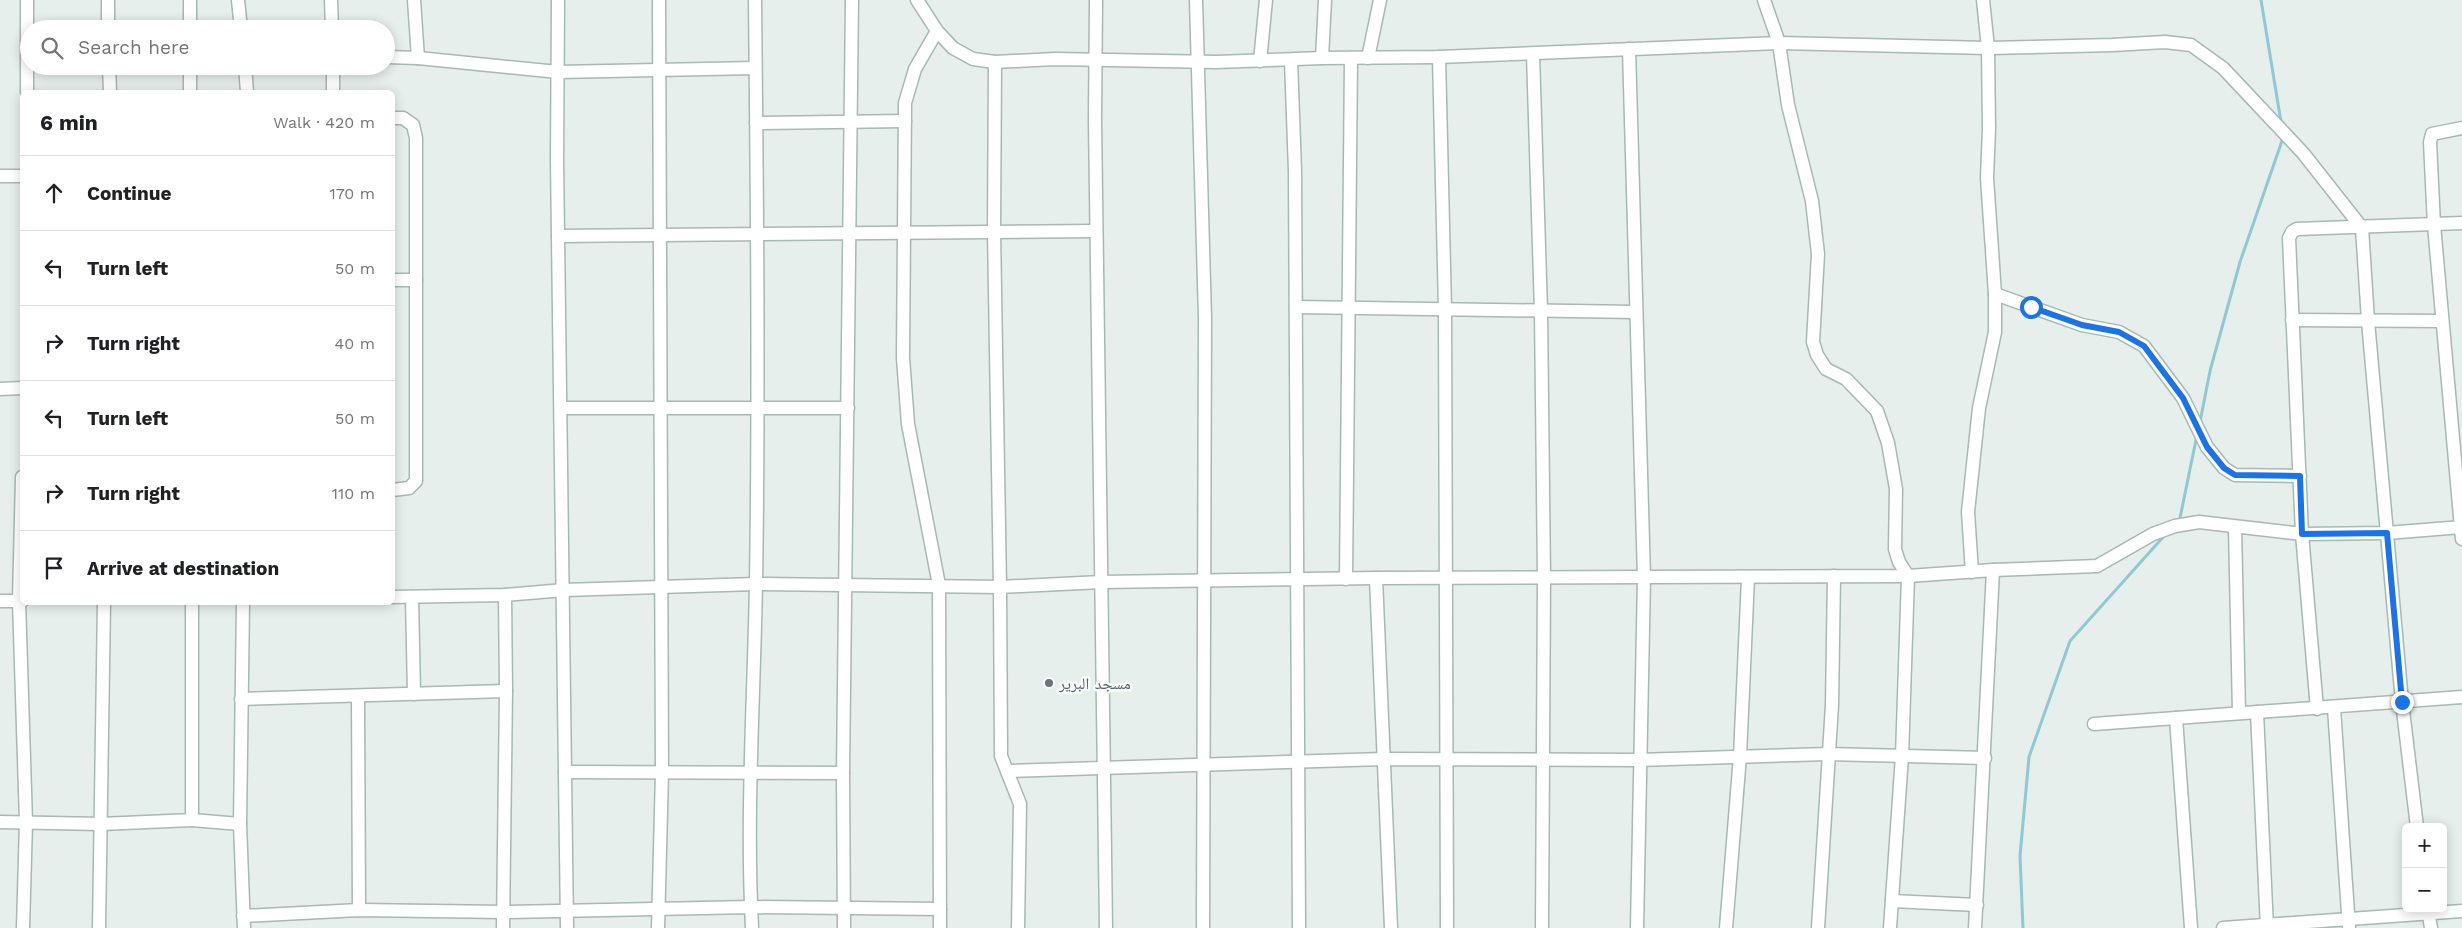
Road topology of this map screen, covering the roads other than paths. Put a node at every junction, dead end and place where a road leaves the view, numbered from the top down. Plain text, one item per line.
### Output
1 (27, 0) edge
2 (108, 0) edge
3 (190, 0) edge
4 (238, 0) edge
5 (331, 0) edge
6 (414, 0) edge
7 (558, 0) edge
8 (659, 0) edge
9 (754, 0) edge
10 (852, 0) edge
11 (917, 0) edge
12 (1096, 0) edge
13 (1196, 0) edge
14 (1266, 0) edge
15 (1325, 0) edge
16 (1380, 0) edge
17 (1764, 0) edge
18 (1983, 0) edge
19 (27, 20) edge
20 (108, 20) edge
21 (190, 20) edge
22 (240, 20) edge
23 (332, 20) edge
24 (936, 31) junction
25 (1780, 43) junction
26 (1988, 48) junction
27 (1629, 49) junction
28 (1533, 54) junction
29 (395, 57) edge
30 (1439, 57) junction
31 (418, 58) junction
32 (1322, 58) junction
33 (1351, 58) junction
34 (1368, 58) junction
35 (1096, 60) junction
36 (1291, 60) junction
37 (1260, 61) junction
38 (995, 62) junction
39 (1199, 62) junction
40 (755, 68) junction
41 (660, 70) junction
42 (558, 72) junction
43 (27, 75) edge
44 (109, 75) edge
45 (190, 75) edge
46 (246, 75) edge
47 (333, 75) edge
48 (27, 90) edge
49 (110, 90) edge
50 (190, 90) edge
51 (247, 90) edge
52 (333, 90) edge
53 (395, 118) edge
54 (905, 121) junction
55 (851, 122) junction
56 (756, 123) junction
57 (2462, 128) edge
58 (0, 176) edge
59 (20, 176) edge
60 (2462, 223) edge
61 (2434, 225) junction
62 (2362, 228) junction
63 (1096, 231) junction
64 (904, 232) junction
65 (994, 232) junction
66 (660, 234) junction
67 (756, 234) junction
68 (849, 234) junction
69 (558, 236) junction
70 (395, 280) edge
71 (416, 280) junction
72 (1995, 294) junction
73 (1296, 307) junction
74 (1350, 308) junction
75 (1445, 309) junction
76 (1541, 310) junction
77 (1635, 312) junction
78 (2292, 320) junction
79 (2368, 321) junction
80 (2442, 321) junction
81 (20, 388) edge
82 (0, 389) edge
83 (757, 407) junction
84 (561, 408) junction
85 (662, 408) junction
86 (848, 408) junction
87 (2300, 476) junction
88 (395, 490) edge
89 (2235, 527) junction
90 (2462, 531) edge
91 (2387, 533) junction
92 (2302, 534) junction
93 (1993, 570) junction
94 (1972, 572) junction
95 (1834, 576) junction
96 (1908, 576) junction
97 (1376, 578) junction
98 (1544, 578) junction
99 (1644, 578) junction
100 (1748, 578) junction
101 (1297, 579) junction
102 (1346, 579) junction
103 (1446, 579) junction
104 (1203, 580) junction
105 (1101, 582) junction
106 (756, 584) junction
107 (846, 584) junction
108 (938, 584) junction
109 (1000, 586) junction
110 (661, 588) junction
111 (564, 590) junction
112 (505, 596) junction
113 (395, 597) edge
114 (412, 597) junction
115 (0, 601) edge
116 (20, 601) edge
117 (21, 605) edge
118 (104, 605) edge
119 (192, 605) edge
120 (243, 605) edge
121 (506, 691) junction
122 (414, 694) junction
123 (358, 696) junction
124 (2462, 697) edge
125 (242, 699) junction
126 (2402, 702) junction
127 (2334, 708) junction
128 (2317, 709) junction
129 (2257, 712) junction
130 (2239, 713) junction
131 (2176, 718) junction
132 (2094, 724) dead end
133 (1827, 754) junction
134 (1740, 756) junction
135 (1902, 756) junction
136 (1985, 758) junction
137 (1382, 759) junction
138 (1445, 760) junction
139 (1544, 760) junction
140 (1639, 760) junction
141 (1300, 761) junction
142 (1204, 764) junction
143 (1105, 767) junction
144 (1007, 771) junction
145 (566, 772) junction
146 (662, 772) junction
147 (843, 772) junction
148 (749, 773) junction
149 (192, 820) junction
150 (0, 822) edge
151 (26, 822) junction
152 (2417, 823) edge
153 (101, 824) junction
154 (240, 824) junction
155 (1892, 901) junction
156 (1977, 905) junction
157 (751, 906) junction
158 (843, 909) junction
159 (940, 909) junction
160 (359, 910) junction
161 (567, 910) junction
162 (658, 910) junction
163 (2447, 911) edge
164 (2462, 911) edge
165 (504, 912) junction
166 (2416, 913) edge
167 (2429, 913) edge
168 (244, 922) edge
169 (2349, 923) edge
170 (2267, 926) edge
171 (23, 928) edge
172 (99, 928) edge
173 (503, 928) edge
174 (567, 928) edge
175 (658, 928) edge
176 (752, 928) edge
177 (844, 928) edge
178 (940, 928) edge
179 (1018, 928) edge
180 (1106, 928) edge
181 (1203, 928) edge
182 (1299, 928) edge
183 (1391, 928) edge
184 (1447, 928) edge
185 (1542, 928) edge
186 (1637, 928) edge
187 (1726, 928) edge
188 (1818, 928) edge
189 (1890, 928) edge
190 (1975, 928) edge
191 (2191, 928) edge
192 (2223, 928) edge
193 (2431, 928) edge

1 - 19 street
2 - 20 street
3 - 21 street
4 - 22 street
5 - 23 street
6 - 31 street
7 - 42 street
8 - 41 street
9 - 40 street
10 - 55 street
11 - 24 street
12 - 35 street
13 - 39 street
14 - 37 street
15 - 32 street
16 - 34 street
17 - 25 street
18 - 26 street
24 - 38 street
24 - 54 street
25 - 26 street
25 - 27 street
25 - 96 street
26 - 62 street
26 - 72 street
27 - 28 street
27 - 77 street
28 - 30 street
28 - 76 street
29 - 31 street
30 - 34 street
30 - 75 street
31 - 42 street
32 - 33 street
32 - 36 street
33 - 34 street
33 - 74 street
35 - 38 street
35 - 39 street
35 - 63 street
36 - 37 street
36 - 73 street
37 - 39 street
38 - 65 street
39 - 104 street
40 - 41 street
40 - 56 street
41 - 42 street
41 - 66 street
42 - 69 street
43 - 48 street
44 - 49 street
45 - 50 street
46 - 51 street
47 - 52 street
53 - 71 street
54 - 55 street
54 - 64 street
55 - 56 street
55 - 68 street
56 - 67 street
57 - 61 street
58 - 59 street
60 - 61 street
61 - 62 street
61 - 80 street
62 - 78 street
62 - 79 street
63 - 65 street
63 - 105 street
64 - 65 street
64 - 68 street
64 - 108 street
65 - 109 street
66 - 67 street
66 - 69 street
66 - 85 street
67 - 68 street
67 - 83 street
68 - 86 street
69 - 84 street
70 - 71 street
71 - 88 street
72 - 87 street
72 - 94 street
73 - 74 street
73 - 101 street
74 - 75 street
74 - 102 street
75 - 76 street
75 - 103 street
76 - 77 street
76 - 98 street
77 - 99 street
78 - 79 street
78 - 87 street
79 - 80 street
79 - 91 street
80 - 90 street
81 - 82 street
83 - 85 street
83 - 86 street
83 - 106 street
84 - 85 street
84 - 111 street
85 - 110 street
86 - 107 street
87 - 92 street
89 - 92 street
89 - 93 street
89 - 130 street
90 - 91 street
91 - 92 street
91 - 126 street
92 - 128 street
93 - 94 street
93 - 136 street
94 - 96 street
95 - 96 street
95 - 100 street
95 - 133 street
96 - 135 street
97 - 102 street
97 - 103 street
97 - 137 street
98 - 99 street
98 - 103 street
98 - 139 street
99 - 100 street
99 - 140 street
100 - 134 street
101 - 102 street
101 - 104 street
101 - 141 street
103 - 138 street
104 - 105 street
104 - 142 street
105 - 109 street
105 - 143 street
106 - 107 street
106 - 110 street
106 - 148 street
107 - 108 street
107 - 147 street
108 - 109 street
108 - 159 street
109 - 144 street
110 - 111 street
110 - 146 street
111 - 112 street
111 - 145 street
112 - 114 street
112 - 121 street
113 - 114 street
114 - 122 street
115 - 116 street
117 - 151 street
118 - 153 street
119 - 149 street
120 - 125 street
121 - 122 street
121 - 165 street
122 - 123 street
123 - 125 street
123 - 160 street
124 - 126 street
125 - 154 street
126 - 127 street
126 - 152 street
127 - 128 street
127 - 169 street
128 - 129 street
129 - 130 street
129 - 170 street
130 - 131 street
131 - 132 street
131 - 191 street
133 - 134 street
133 - 135 street
133 - 188 street
134 - 140 street
134 - 187 street
135 - 136 street
135 - 155 street
136 - 156 street
137 - 138 street
137 - 141 street
137 - 183 street
138 - 139 street
138 - 184 street
139 - 140 street
139 - 185 street
140 - 186 street
141 - 142 street
141 - 182 street
142 - 143 street
142 - 181 street
143 - 144 street
143 - 180 street
144 - 179 street
145 - 146 street
145 - 161 street
146 - 148 street
146 - 162 street
147 - 148 street
147 - 158 street
148 - 157 street
149 - 153 street
149 - 154 street
150 - 151 street
151 - 153 street
151 - 171 street
153 - 172 street
154 - 168 street
155 - 156 street
155 - 189 street
156 - 190 street
157 - 158 street
157 - 162 street
157 - 176 street
158 - 159 street
158 - 177 street
159 - 178 street
160 - 165 street
160 - 168 street
161 - 162 street
161 - 165 street
161 - 174 street
162 - 175 street
163 - 164 street
165 - 173 street
166 - 169 street
167 - 193 street
169 - 170 street
170 - 192 street

